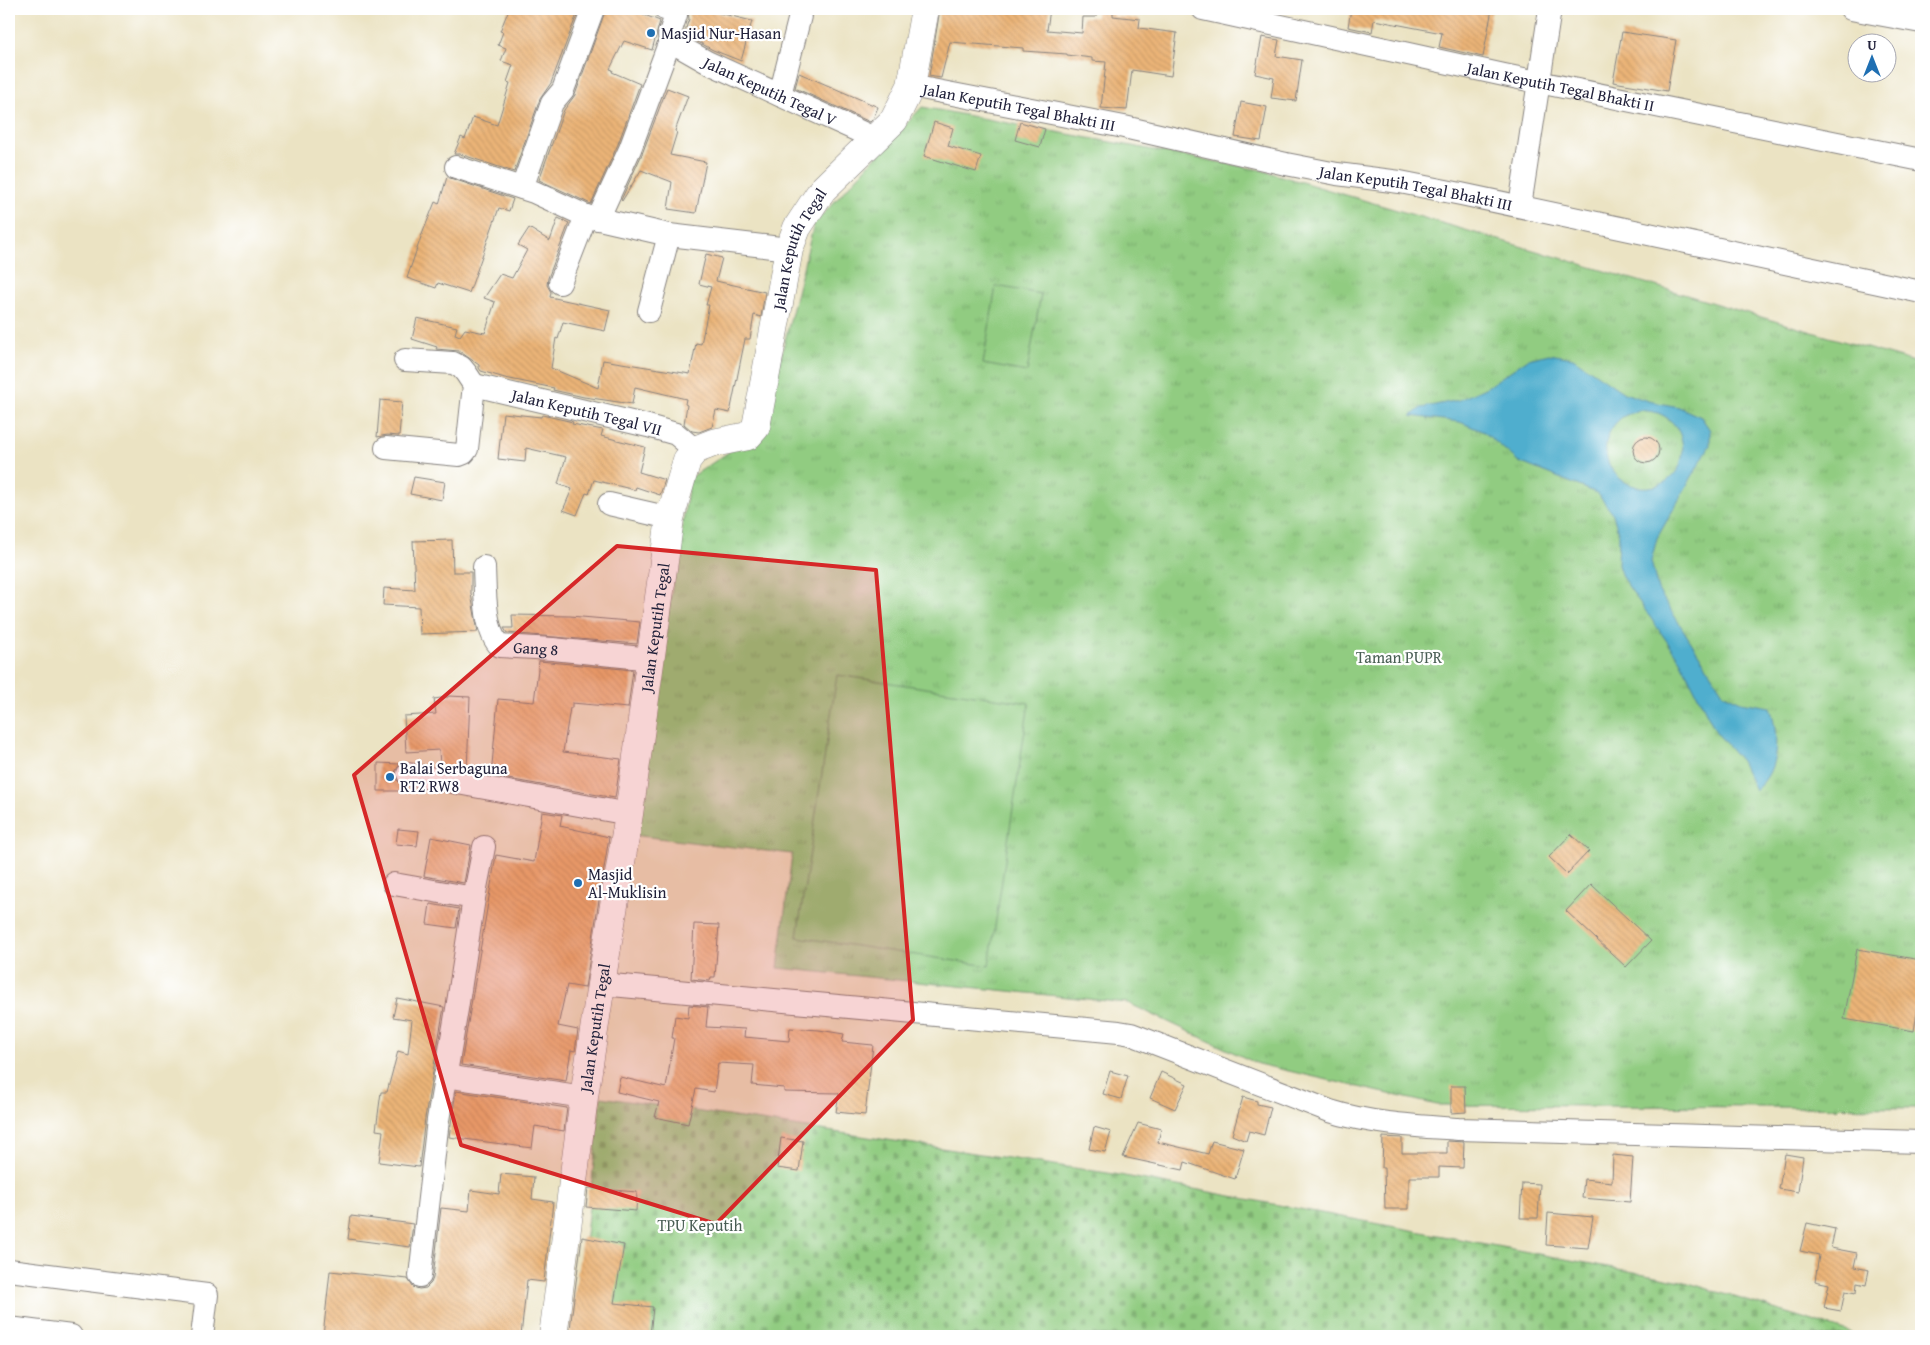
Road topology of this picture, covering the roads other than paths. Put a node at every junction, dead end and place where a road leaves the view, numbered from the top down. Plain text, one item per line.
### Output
1 (593, 9) edge
2 (665, 9) edge
3 (925, 9) edge
4 (1203, 9) edge
5 (1550, 9) edge
6 (1851, 9) edge
7 (800, 16) dead end
8 (1921, 22) edge
9 (670, 41) junction
10 (1539, 82) junction
11 (911, 86) junction
12 (780, 94) junction
13 (874, 138) junction
14 (1921, 160) edge
15 (456, 167) dead end
16 (522, 188) junction
17 (1520, 206) junction
18 (600, 219) junction
19 (668, 235) junction
20 (789, 249) junction
21 (560, 283) dead end
22 (1921, 292) edge
23 (649, 311) dead end
24 (405, 360) dead end
25 (474, 385) junction
26 (386, 448) dead end
27 (695, 450) junction
28 (609, 504) dead end
29 (670, 518) junction
30 (484, 567) dead end
31 (652, 659) junction
32 (408, 774) dead end
33 (629, 814) junction
34 (484, 847) dead end
35 (394, 884) dead end
36 (474, 898) junction
37 (600, 984) junction
38 (445, 1076) junction
39 (584, 1097) junction
40 (1921, 1142) edge
41 (9, 1270) edge
42 (420, 1276) dead end
43 (9, 1328) edge
44 (71, 1336) edge
45 (202, 1336) edge
46 (553, 1336) edge

1 - 16 street
2 - 9 street
3 - 11 main road, Jalan Keputih Tegal
4 - 10 street, Jalan Keputih Tegal Bhakti II
5 - 10 street
6 - 8 street
7 - 12 street
9 - 12 street, Jalan Keputih Tegal V
9 - 18 street
10 - 14 street, Jalan Keputih Tegal Bhakti II
10 - 17 street
11 - 13 main road, Jalan Keputih Tegal
11 - 17 street, Jalan Keputih Tegal Bhakti III
12 - 13 street, Jalan Keputih Tegal V
13 - 20 main road, Jalan Keputih Tegal
15 - 16 street
16 - 18 street
17 - 22 street, Jalan Keputih Tegal Bhakti III
18 - 19 street
18 - 21 street
19 - 20 street
19 - 23 street
20 - 27 main road, Jalan Keputih Tegal
24 - 25 street
25 - 26 street
25 - 27 street, Jalan Keputih Tegal VII
27 - 29 main road, Jalan Keputih Tegal
28 - 29 street
29 - 31 main road, Jalan Keputih Tegal
30 - 31 street, Gang 8
31 - 33 main road, Jalan Keputih Tegal
32 - 33 street
33 - 37 main road, Jalan Keputih Tegal
34 - 36 street
35 - 36 street
36 - 38 street
37 - 39 main road, Jalan Keputih Tegal
37 - 40 street
38 - 39 street
38 - 42 street
39 - 46 main road, Jalan Keputih Tegal
41 - 45 street
43 - 44 street

